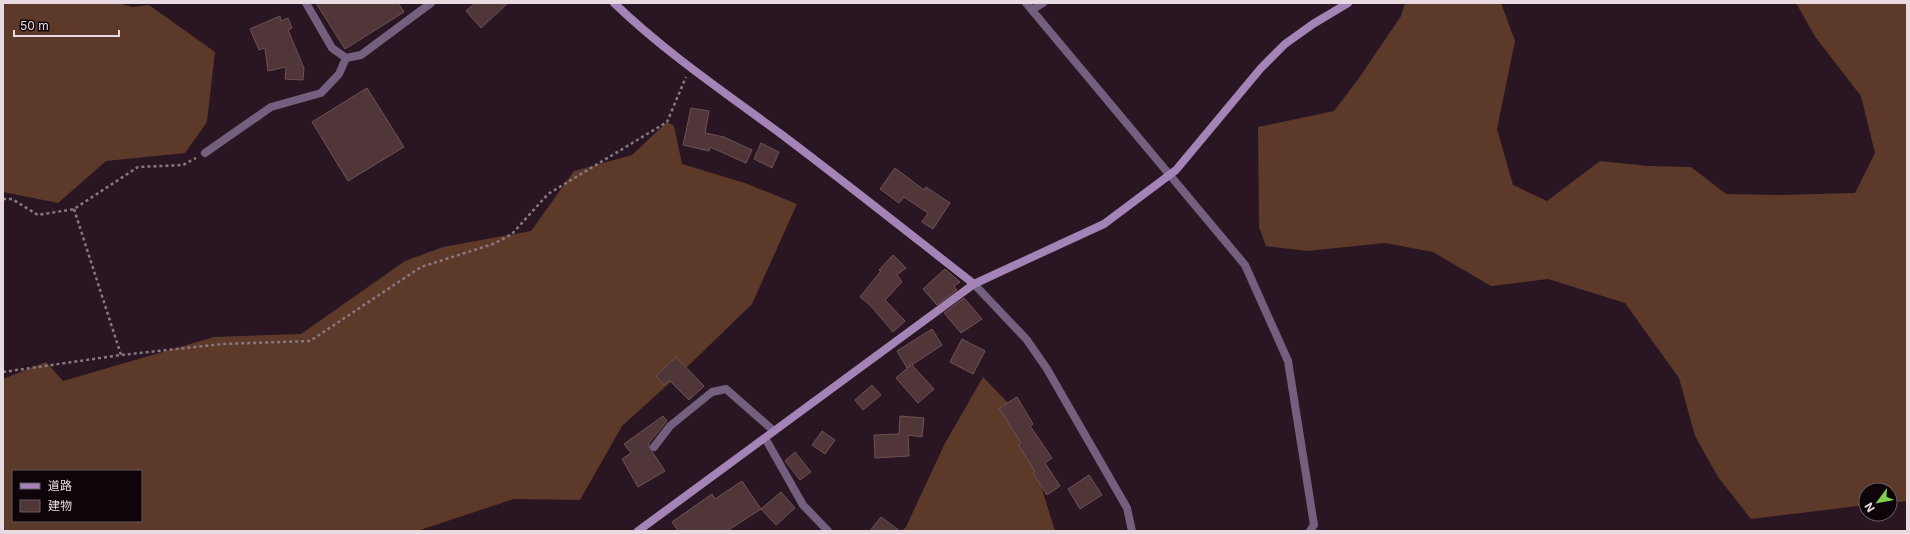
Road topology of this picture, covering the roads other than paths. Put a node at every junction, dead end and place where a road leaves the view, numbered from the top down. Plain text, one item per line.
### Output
1 (306, 3) edge
2 (431, 3) edge
3 (614, 3) edge
4 (1026, 3) edge
5 (1043, 3) edge
6 (1348, 3) edge
7 (1032, 10) junction
8 (346, 58) junction
9 (205, 153) road end
10 (1168, 175) junction
11 (974, 284) junction
12 (774, 431) junction
13 (765, 438) junction
14 (654, 447) dead end
15 (638, 531) edge
16 (828, 531) edge
17 (1132, 531) edge
18 (1310, 531) edge

1 - 8 street
2 - 8 street
3 - 11 street
4 - 7 street
5 - 7 street
6 - 10 street
7 - 10 street
8 - 9 street
10 - 11 street
10 - 18 street
11 - 12 street
11 - 17 street
12 - 13 street
12 - 14 street
13 - 15 street
13 - 16 street

